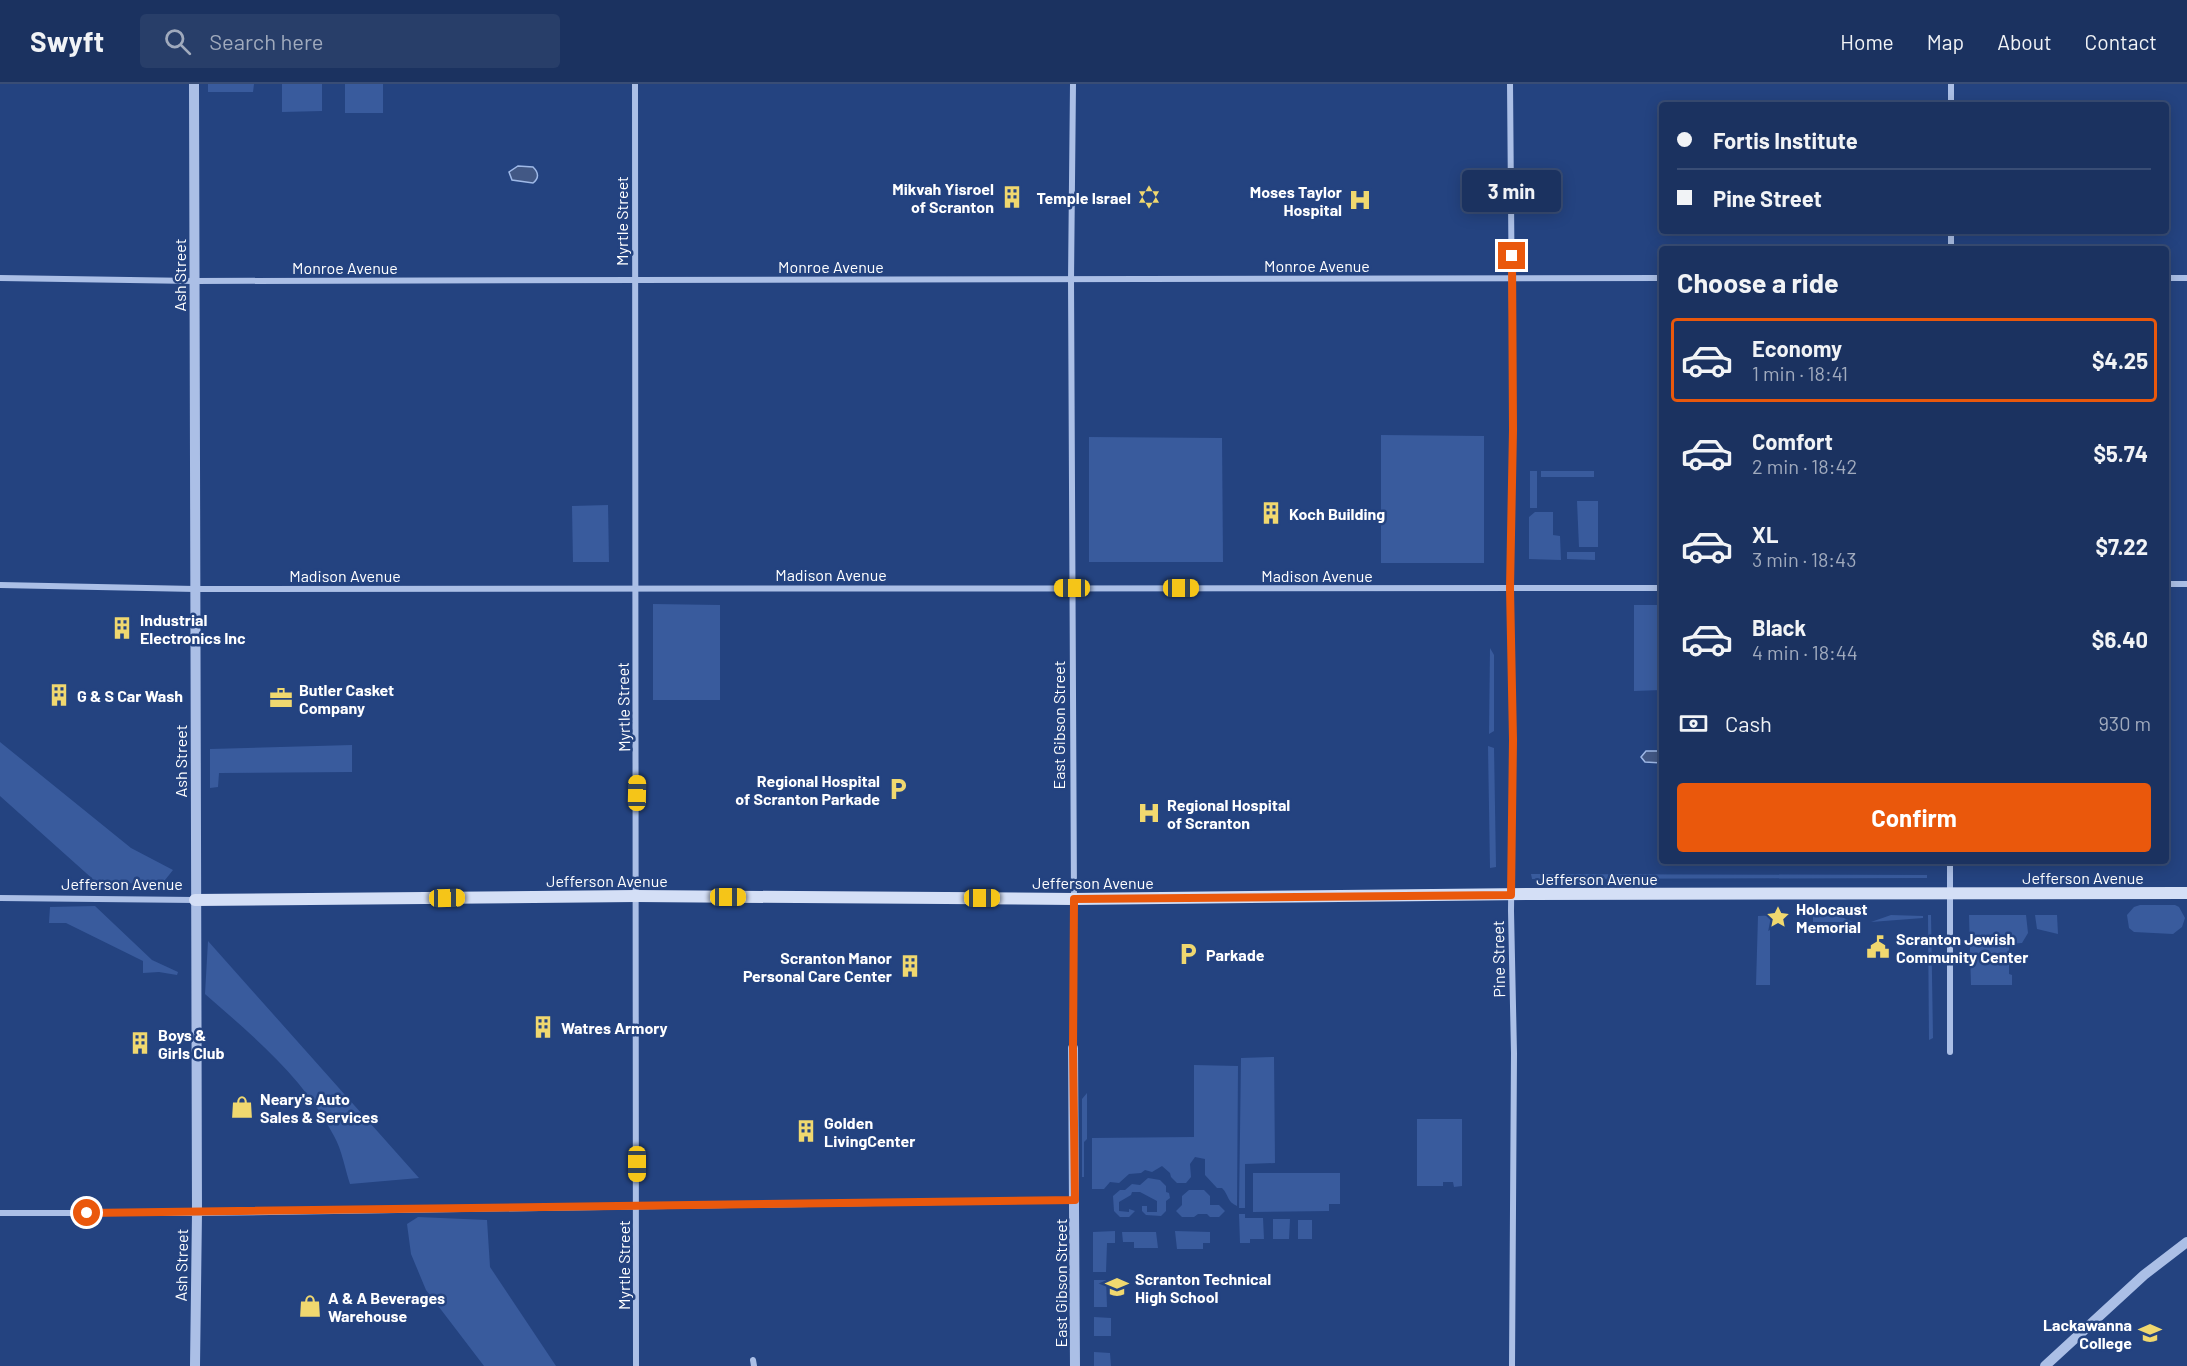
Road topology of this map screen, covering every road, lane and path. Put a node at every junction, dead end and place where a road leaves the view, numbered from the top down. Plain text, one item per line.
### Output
1 (194, 84) edge
2 (635, 84) edge
3 (1073, 84) edge
4 (1510, 84) edge
5 (1951, 84) edge
6 (1951, 102) edge
7 (0, 278) edge
8 (1512, 278) junction
9 (1659, 278) edge
10 (2169, 278) edge
11 (2187, 278) edge
12 (634, 279) junction
13 (1071, 280) junction
14 (195, 281) junction
15 (2169, 584) edge
16 (2187, 584) edge
17 (0, 585) edge
18 (635, 588) junction
19 (1072, 588) junction
20 (1510, 588) junction
21 (1659, 588) edge
22 (195, 589) junction
23 (1950, 864) edge
24 (2187, 893) edge
25 (1950, 894) junction
26 (1511, 895) junction
27 (636, 896) junction
28 (0, 898) edge
29 (1074, 899) junction
30 (195, 900) junction
31 (1073, 1048) joint
32 (1950, 1052) dead end
33 (1075, 1200) junction
34 (637, 1205) junction
35 (0, 1213) edge
36 (197, 1213) junction
37 (2187, 1242) edge
38 (195, 1366) edge
39 (636, 1366) edge
40 (1074, 1366) edge
41 (1512, 1366) edge
42 (2045, 1366) edge

1 - 14 street, Ash Street
2 - 12 street, Myrtle Street
3 - 13 street, East Gibson Street
4 - 8 street, Pine Street
5 - 6 street
7 - 14 street, Monroe Avenue
8 - 9 street, Monroe Avenue
8 - 13 street, Monroe Avenue
8 - 20 street, Pine Street
10 - 11 street
12 - 13 street, Monroe Avenue
12 - 14 street, Monroe Avenue
12 - 18 street, Myrtle Street
13 - 19 street, East Gibson Street
14 - 22 street, Ash Street
15 - 16 street
17 - 22 street, Madison Avenue
18 - 19 street, Madison Avenue
18 - 22 street, Madison Avenue
18 - 27 street, Myrtle Street
19 - 20 street, Madison Avenue
19 - 29 street, East Gibson Street
20 - 21 street, Madison Avenue
20 - 26 street, Pine Street
22 - 30 street, Ash Street
23 - 25 street
24 - 25 main road, Jefferson Avenue
25 - 26 main road, Jefferson Avenue
25 - 32 street
26 - 29 main road, Jefferson Avenue
26 - 41 street, Pine Street
27 - 29 main road, Jefferson Avenue
27 - 30 main road, Jefferson Avenue
27 - 34 street, Myrtle Street
28 - 30 street, Jefferson Avenue
29 - 31 street, East Gibson Street
30 - 36 street, Ash Street
31 - 33 street, East Gibson Street
33 - 34 street
33 - 40 street, East Gibson Street
34 - 36 street
34 - 39 street, Myrtle Street
35 - 36 street
36 - 38 street, Ash Street
37 - 42 street

